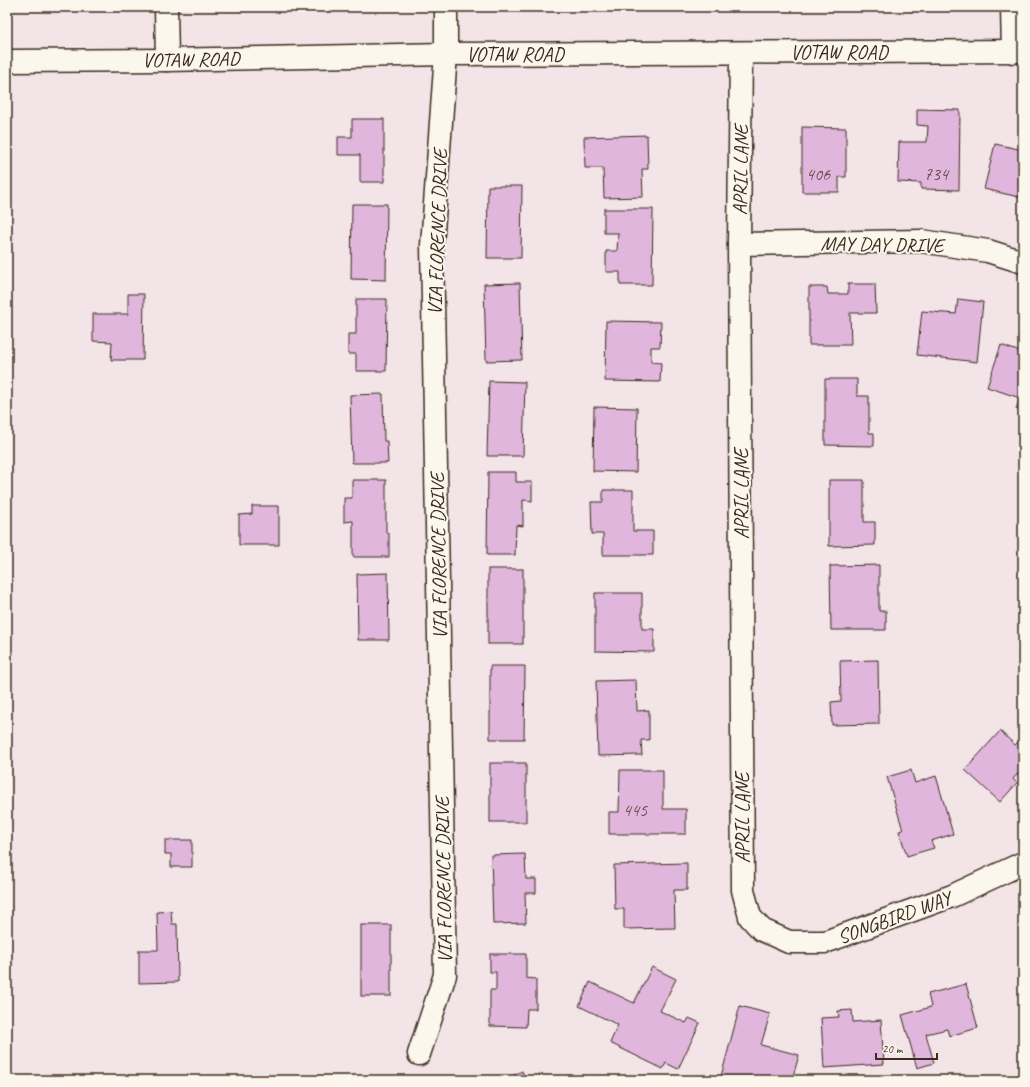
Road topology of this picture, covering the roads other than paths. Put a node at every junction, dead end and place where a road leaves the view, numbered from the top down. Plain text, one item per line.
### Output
1 (166, 7) edge
2 (446, 7) edge
3 (1012, 7) edge
4 (1018, 51) edge
5 (742, 52) junction
6 (446, 54) junction
7 (167, 60) junction
8 (7, 61) edge
9 (739, 244) junction
10 (1023, 262) edge
11 (1023, 864) edge
12 (762, 930) joint
13 (419, 1054) dead end

1 - 7 street
2 - 6 street, VIA FLORENCE DRIVE
3 - 4 street
4 - 5 street, VOTAW ROAD
5 - 6 street, VOTAW ROAD
5 - 9 street, APRIL LANE
6 - 7 street, VOTAW ROAD
6 - 13 street, VIA FLORENCE DRIVE
7 - 8 street, VOTAW ROAD
9 - 10 street, MAY DAY DRIVE
9 - 12 street, APRIL LANE
11 - 12 street, SONGBIRD WAY

